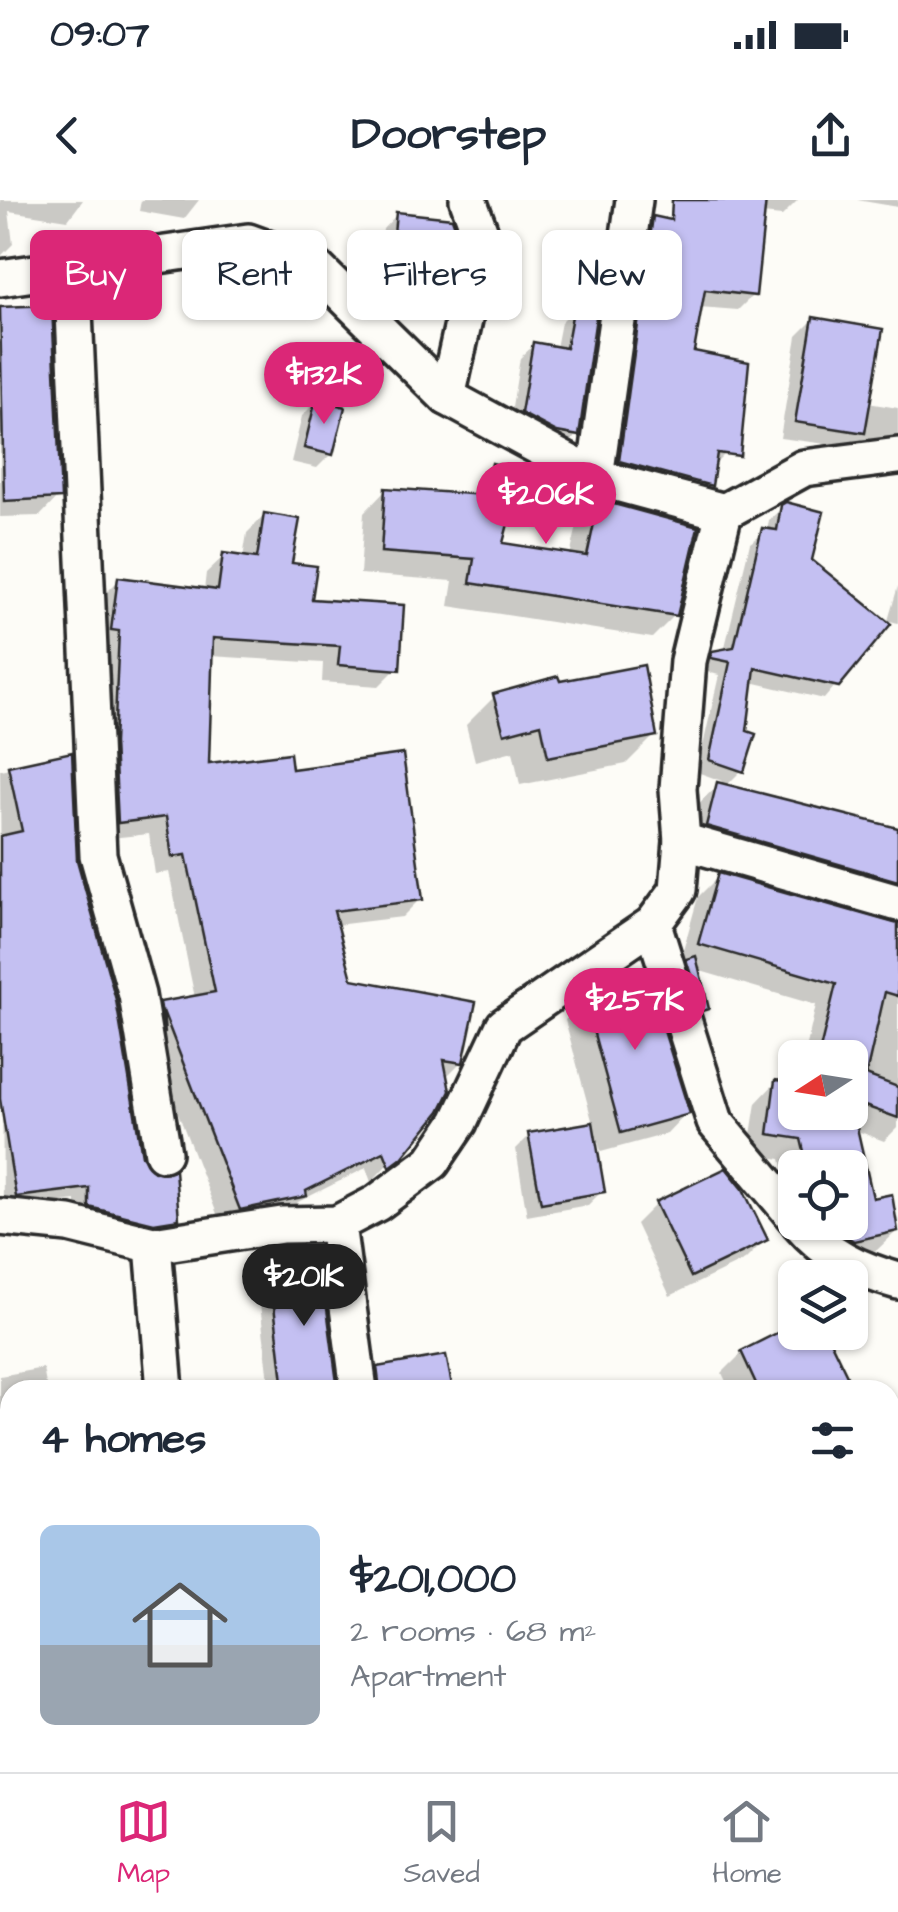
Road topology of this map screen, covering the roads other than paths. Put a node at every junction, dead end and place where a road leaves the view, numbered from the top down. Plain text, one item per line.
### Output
1 (468, 200) edge
2 (634, 200) edge
3 (162, 254) edge
4 (30, 273) edge
5 (0, 278) edge
6 (74, 320) edge
7 (447, 397) junction
8 (898, 456) edge
9 (595, 478) junction
10 (724, 512) junction
11 (682, 842) junction
12 (898, 904) edge
13 (653, 924) junction
14 (163, 1153) dead end
15 (778, 1197) edge
16 (0, 1216) edge
17 (337, 1224) junction
18 (814, 1240) edge
19 (152, 1245) junction
20 (898, 1280) edge
21 (164, 1380) edge
22 (358, 1380) edge

1 - 7 street
2 - 9 street
3 - 7 street
4 - 5 street
6 - 14 street
7 - 9 street
8 - 10 street
9 - 10 street
10 - 11 street
11 - 12 street
11 - 13 street
13 - 15 street
13 - 17 street
16 - 19 street
17 - 19 street
17 - 22 street
18 - 20 street
19 - 21 street

